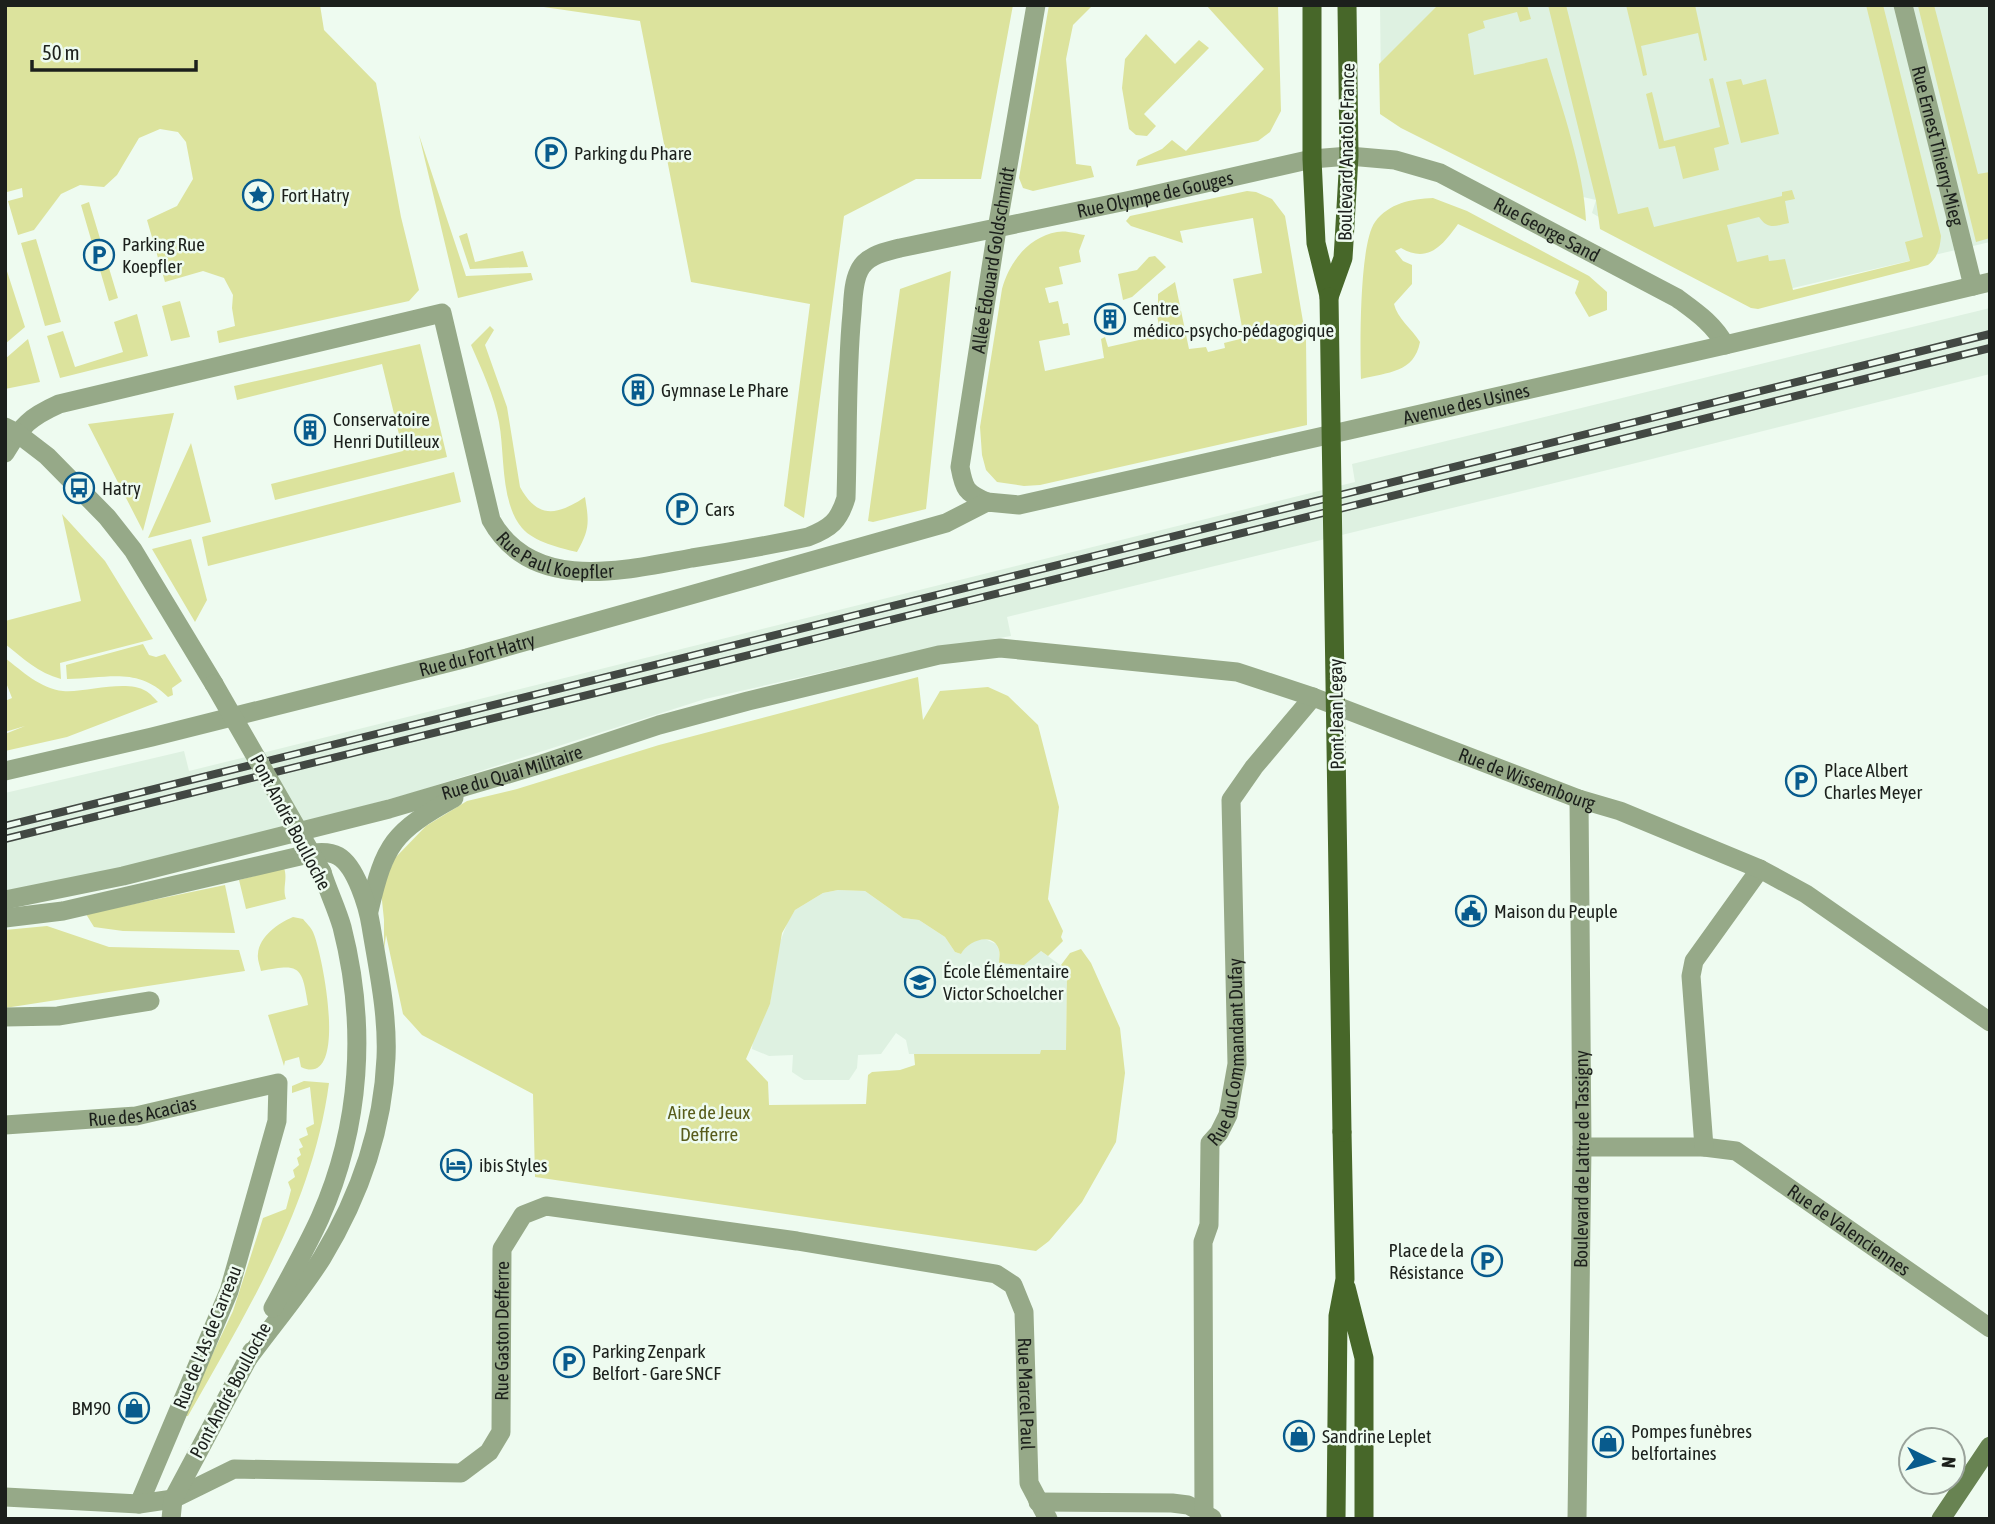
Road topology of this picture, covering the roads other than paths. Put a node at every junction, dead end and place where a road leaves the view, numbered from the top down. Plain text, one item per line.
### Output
1 (1036, 5) edge
2 (1312, 5) edge
3 (1347, 5) edge
4 (1903, 5) edge
5 (1349, 156) junction
6 (1312, 159) junction
7 (997, 229) junction
8 (1982, 284) edge
9 (1329, 297) junction
10 (1725, 345) junction
11 (11, 430) edge
12 (5, 453) edge
13 (987, 502) junction
14 (1020, 648) joint
15 (1313, 697) junction
16 (5, 771) edge
17 (485, 781) junction
18 (1579, 799) junction
19 (1760, 869) junction
20 (5, 900) edge
21 (369, 911) junction
22 (5, 918) edge
23 (150, 1001) dead end
24 (5, 1017) edge
25 (1990, 1022) edge
26 (278, 1083) joint
27 (5, 1125) edge
28 (1582, 1147) junction
29 (1704, 1147) junction
30 (1345, 1279) junction
31 (1013, 1285) joint
32 (1990, 1328) edge
33 (247, 1360) junction
34 (1990, 1446) edge
35 (5, 1497) edge
36 (173, 1499) junction
37 (139, 1504) junction
38 (1043, 1511) edge
39 (1209, 1517) edge
40 (171, 1519) edge
41 (1336, 1519) edge
42 (1364, 1519) edge
43 (1577, 1519) edge
44 (1941, 1519) edge

1 - 7 street, Allée Édouard Goldschmidt
2 - 6 main road, Boulevard Anatole France
3 - 5 main road, Boulevard Anatole France
4 - 8 street, Rue Ernest Thierry-Mieg
5 - 6 street, Rue George Sand
5 - 9 main road, Boulevard Anatole France
5 - 10 street, Rue George Sand
6 - 7 street, Rue Olympe de Gouges
6 - 9 main road, Boulevard Anatole France
7 - 11 street, Rue Paul Koepfler
7 - 13 street, Allée Édouard Goldschmidt
8 - 10 street, Avenue des Usines
9 - 30 main road, Pont Jean Legay, bridge
10 - 13 street, Avenue des Usines
11 - 12 street
11 - 33 street, Pont André Boulloche, bridge
13 - 16 street, Rue du Fort Hatry
14 - 15 street, Rue de Wissembourg
14 - 17 street, Rue du Quai Militaire
15 - 18 street, Rue de Wissembourg
15 - 39 street, Rue du Commandant Dufay
17 - 20 street, Rue du Quai Militaire
17 - 21 street
18 - 19 street, Rue de Wissembourg
18 - 28 street, Boulevard de Lattre de Tassigny
19 - 25 street, Rue de Wissembourg
19 - 29 street
21 - 22 street
21 - 33 street
23 - 24 street
26 - 27 street, Rue des Acacias
26 - 37 street, Rue de l'As de Carreau
28 - 29 street, Rue de Valenciennes
28 - 43 street, Boulevard de Lattre de Tassigny
29 - 32 street, Rue de Valenciennes
30 - 41 main road
30 - 42 main road
31 - 36 street, Rue Gaston Defferre
31 - 38 street, Rue Marcel Paul
33 - 36 street, Pont André Boulloche
34 - 44 main road
35 - 37 street, Rue Gaston Defferre
36 - 37 street, Rue Gaston Defferre
36 - 40 street
38 - 39 street, Rue Marcel Paul

